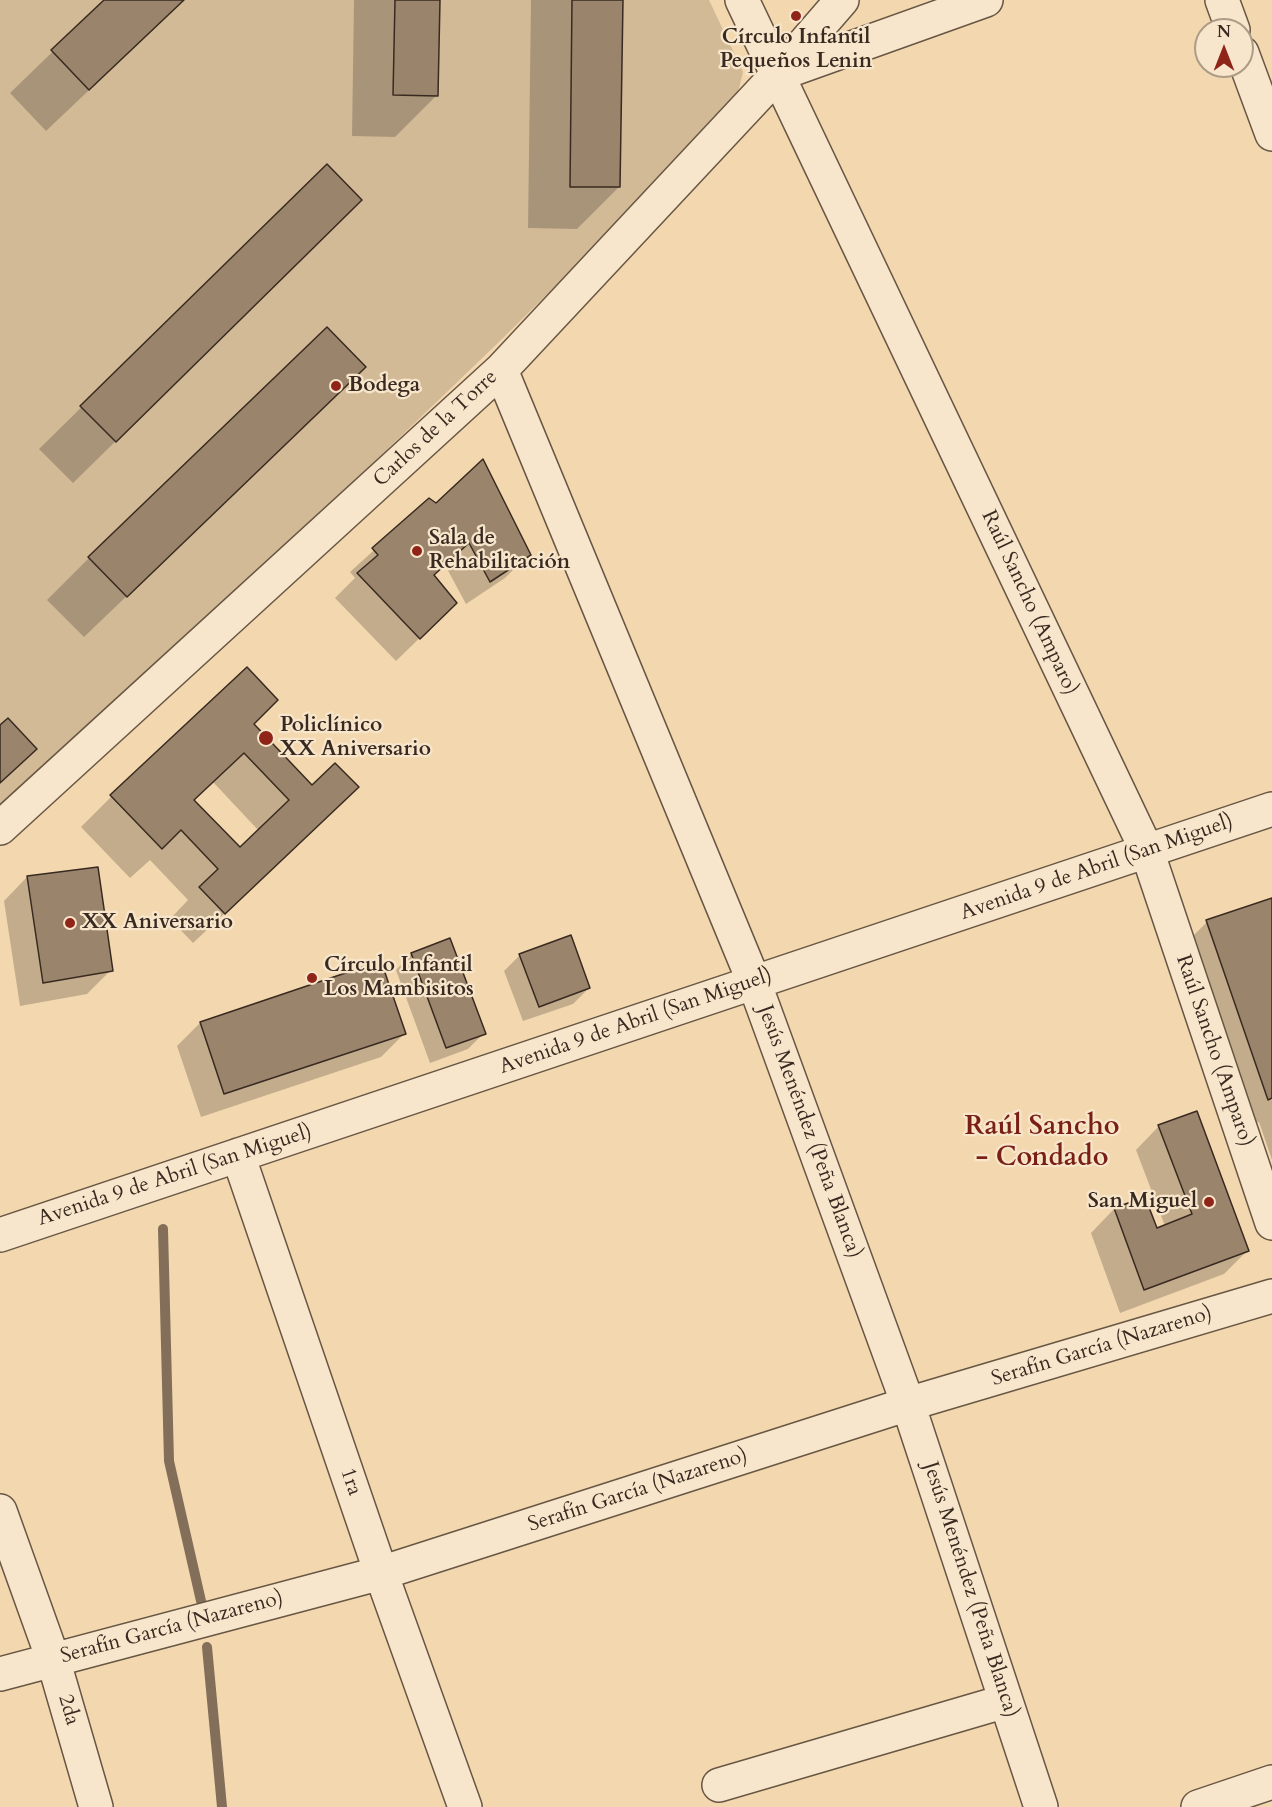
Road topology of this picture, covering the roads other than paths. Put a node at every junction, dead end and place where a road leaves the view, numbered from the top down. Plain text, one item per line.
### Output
1 (742, 0) edge
2 (842, 0) edge
3 (987, 0) edge
4 (1222, 0) edge
5 (1229, 18) edge
6 (777, 75) junction
7 (1251, 78) edge
8 (1272, 134) edge
9 (501, 370) junction
10 (1272, 809) edge
11 (0, 828) edge
12 (1147, 851) junction
13 (754, 982) junction
14 (238, 1155) junction
15 (1272, 1223) edge
16 (0, 1235) edge
17 (1272, 1296) edge
18 (908, 1404) junction
19 (0, 1511) edge
20 (381, 1573) junction
21 (53, 1659) junction
22 (0, 1674) edge
23 (1006, 1701) junction
24 (1272, 1782) edge
25 (719, 1785) dead end
26 (96, 1807) edge
27 (465, 1807) edge
28 (1041, 1807) edge
29 (1198, 1807) edge

1 - 6 street, Raúl Sancho (Amparo)
2 - 6 street, Carlos de la Torre
3 - 6 street
4 - 5 street
6 - 9 street, Carlos de la Torre
6 - 12 street, Raúl Sancho (Amparo)
7 - 8 street
9 - 11 street, Carlos de la Torre
9 - 13 street, Jesús Menéndez (Peña Blanca)
10 - 12 street, Avenida 9 de Abril (San Miguel)
12 - 13 street, Avenida 9 de Abril (San Miguel)
12 - 15 street, Raúl Sancho (Amparo)
13 - 14 street, Avenida 9 de Abril (San Miguel)
13 - 18 street, Jesús Menéndez (Peña Blanca)
14 - 16 street, Avenida 9 de Abril (San Miguel)
14 - 20 street, 1ra
17 - 18 street, Serafín García (Nazareno)
18 - 20 street, Serafín García (Nazareno)
18 - 23 street, Jesús Menéndez (Peña Blanca)
19 - 21 street, 2da
20 - 21 street, Serafín García (Nazareno)
20 - 27 street, 1ra
21 - 22 street, Serafín García (Nazareno)
21 - 26 street, 2da
23 - 25 street
23 - 28 street, Jesús Menéndez (Peña Blanca)
24 - 29 street

